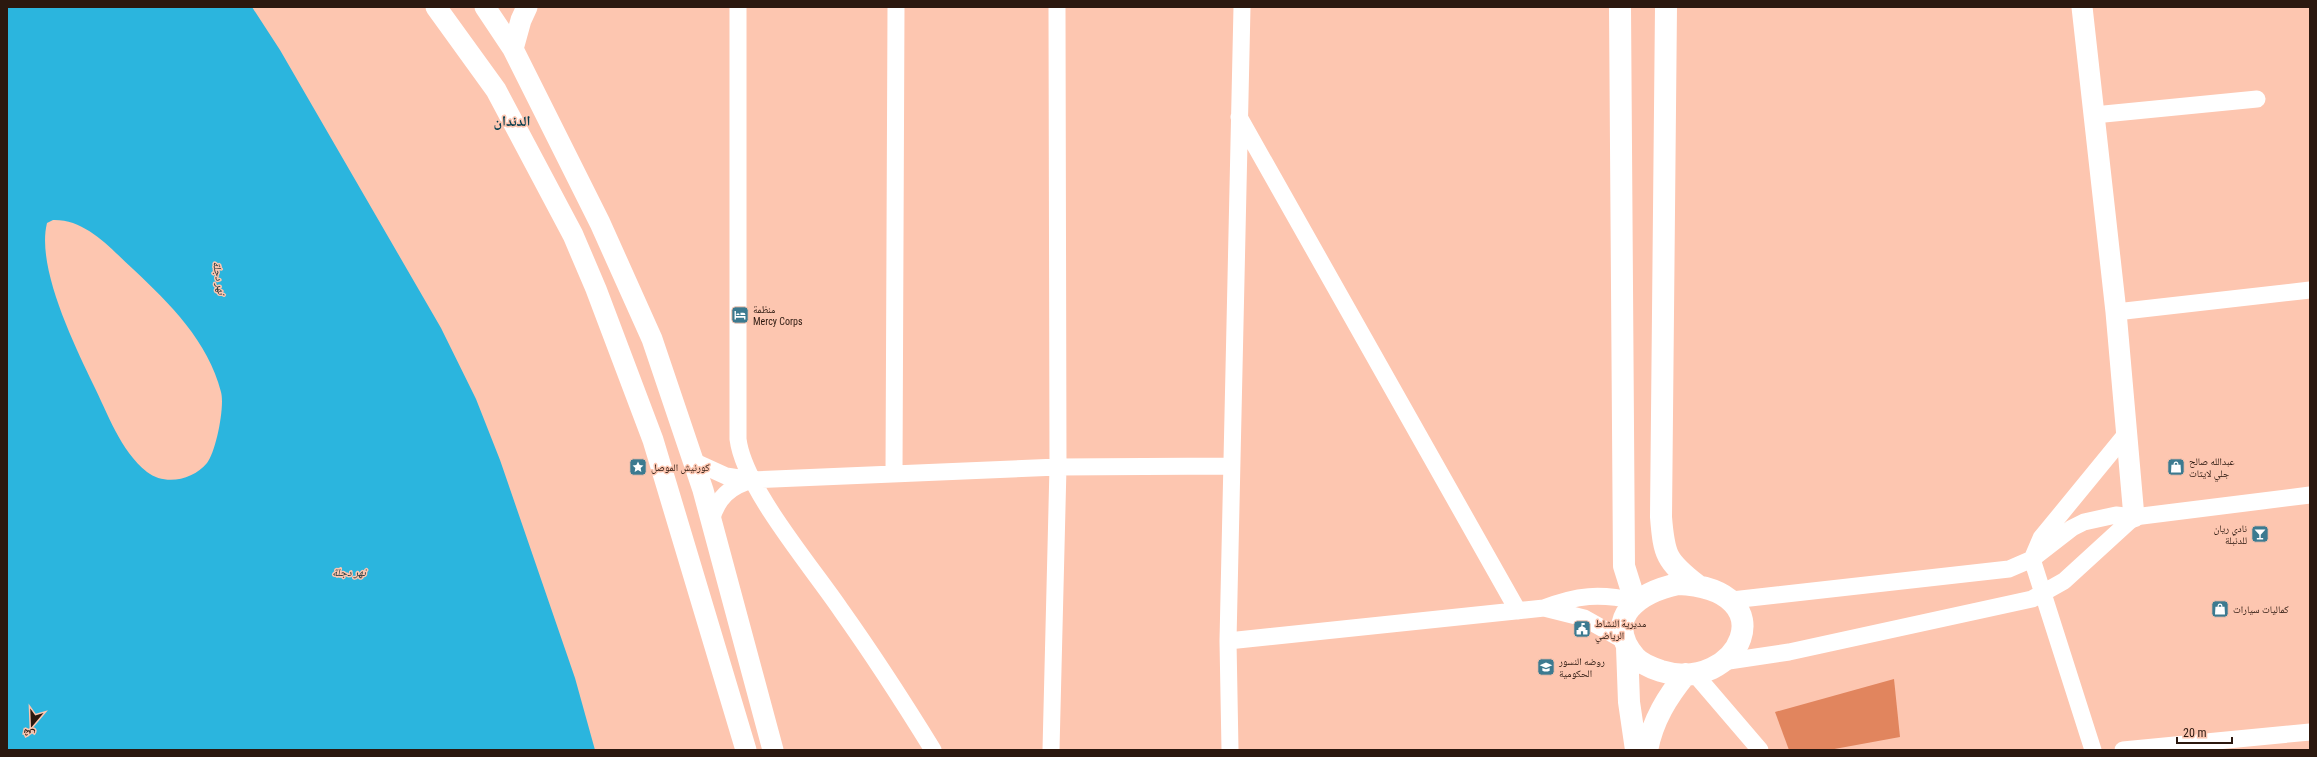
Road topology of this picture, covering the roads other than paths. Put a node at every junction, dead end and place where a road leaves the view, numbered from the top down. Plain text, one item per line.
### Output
1 (436, 7) edge
2 (485, 7) edge
3 (527, 7) edge
4 (738, 7) edge
5 (896, 7) edge
6 (1057, 7) edge
7 (1242, 7) edge
8 (1620, 7) edge
9 (1666, 7) edge
10 (2082, 7) edge
11 (513, 49) junction
12 (2257, 99) dead end
13 (2094, 115) junction
14 (1239, 116) junction
15 (2310, 290) edge
16 (2116, 312) junction
17 (2127, 433) junction
18 (693, 461) junction
19 (1231, 466) junction
20 (1058, 467) junction
21 (894, 474) junction
22 (752, 480) junction
23 (2310, 495) edge
24 (2134, 517) junction
25 (711, 521) junction
26 (2032, 558) junction
27 (1697, 585) junction
28 (2043, 595) junction
29 (1732, 600) junction
30 (1635, 601) junction
31 (1544, 608) junction
32 (1518, 611) junction
33 (1228, 641) junction
34 (1626, 644) junction
35 (1722, 662) junction
36 (1690, 673) junction
37 (2310, 732) edge
38 (746, 750) edge
39 (773, 750) edge
40 (933, 750) edge
41 (1051, 750) edge
42 (1230, 750) edge
43 (1636, 750) edge
44 (1647, 750) edge
45 (1760, 750) edge
46 (2093, 750) edge
47 (2123, 750) edge

1 - 38 street
2 - 11 street
3 - 11 street
4 - 22 street
5 - 21 street
6 - 20 street
7 - 14 street
8 - 30 main road
9 - 27 main road
10 - 13 street
11 - 18 street
12 - 13 street
13 - 16 street
14 - 19 street
14 - 32 street
15 - 16 street
16 - 17 street
17 - 24 street
17 - 26 street
18 - 22 street
18 - 25 street
19 - 20 street
19 - 33 street
20 - 21 street
20 - 41 street
21 - 22 street
22 - 25 street
22 - 40 street
23 - 24 street
24 - 26 street
24 - 28 street
25 - 39 street
26 - 28 street
26 - 29 street
27 - 29 main road
27 - 30 main road
28 - 35 street
28 - 46 street
29 - 35 main road
30 - 31 street
30 - 34 main road
31 - 32 street
31 - 34 street
32 - 33 street
33 - 42 street
34 - 36 main road
34 - 43 main road
35 - 36 main road
36 - 44 main road
36 - 45 street
37 - 47 street

